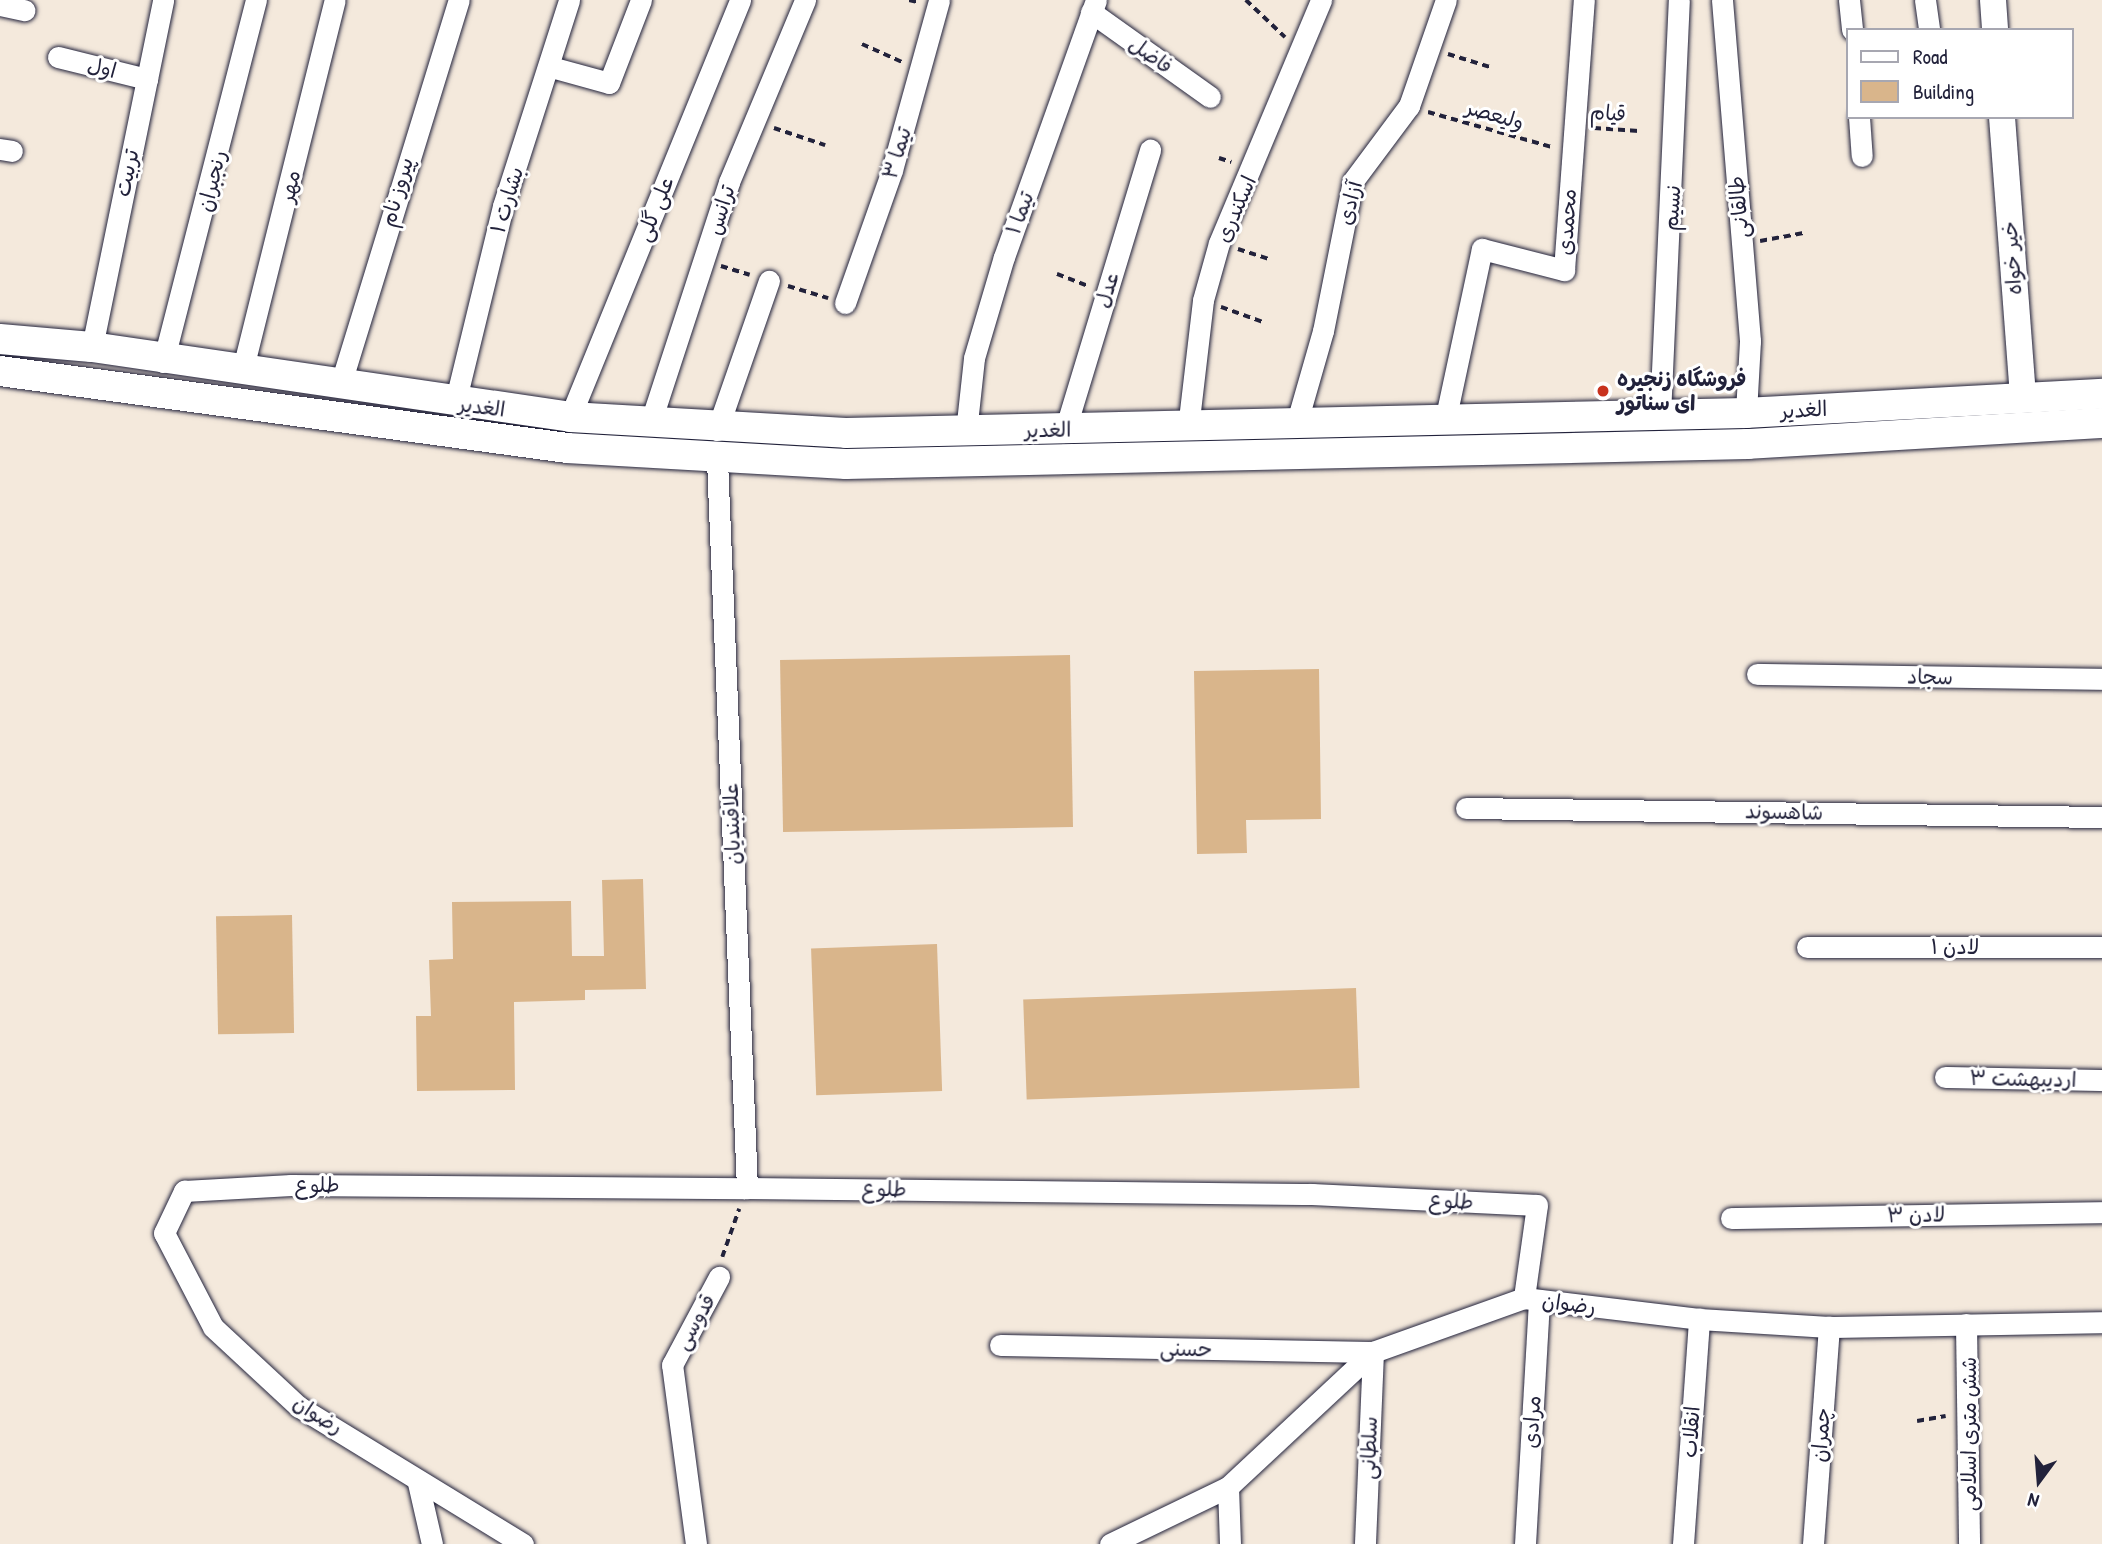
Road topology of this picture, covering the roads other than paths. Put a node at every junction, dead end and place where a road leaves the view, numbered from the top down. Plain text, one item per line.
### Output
1 (163, 0) edge
2 (257, 0) edge
3 (335, 0) edge
4 (458, 0) edge
5 (569, 0) edge
6 (642, 0) edge
7 (740, 0) edge
8 (805, 0) edge
9 (939, 0) edge
10 (1321, 0) edge
11 (1446, 0) edge
12 (1584, 0) edge
13 (1679, 0) edge
14 (1722, 0) edge
15 (1849, 0) edge
16 (1925, 0) edge
17 (1993, 0) edge
18 (0, 5) edge
19 (1093, 6) edge
20 (24, 10) dead end
21 (1852, 28) edge
22 (1928, 28) edge
23 (1995, 28) edge
24 (58, 57) dead end
25 (551, 66) junction
26 (146, 79) junction
27 (1210, 97) dead end
28 (1859, 119) edge
29 (2002, 119) edge
30 (1150, 150) dead end
31 (1862, 156) dead end
32 (769, 281) dead end
33 (845, 303) dead end
34 (0, 339) edge
35 (92, 347) junction
36 (163, 362) junction
37 (0, 370) edge
38 (242, 372) junction
39 (340, 386) junction
40 (2102, 394) edge
41 (2023, 399) junction
42 (455, 403) junction
43 (1746, 413) junction
44 (1660, 415) junction
45 (570, 417) junction
46 (1445, 421) junction
47 (2102, 423) edge
48 (650, 424) junction
49 (1296, 425) junction
50 (1188, 428) junction
51 (717, 430) junction
52 (1065, 430) junction
53 (966, 432) junction
54 (718, 460) junction
55 (1758, 674) dead end
56 (2102, 679) edge
57 (1466, 808) dead end
58 (2102, 817) edge
59 (1807, 947) dead end
60 (2102, 947) edge
61 (1945, 1077) dead end
62 (2102, 1080) edge
63 (747, 1188) junction
64 (2102, 1212) edge
65 (1731, 1218) dead end
66 (164, 1233) joint
67 (719, 1277) road end
68 (1532, 1299) junction
69 (1699, 1319) junction
70 (2102, 1322) edge
71 (1966, 1324) junction
72 (1829, 1327) junction
73 (1000, 1345) dead end
74 (1373, 1352) junction
75 (418, 1483) junction
76 (1228, 1487) junction
77 (432, 1544) edge
78 (523, 1544) edge
79 (695, 1544) edge
80 (1110, 1544) edge
81 (1230, 1544) edge
82 (1365, 1544) edge
83 (1525, 1544) edge
84 (1683, 1544) edge
85 (1813, 1544) edge
86 (1969, 1544) edge

1 - 26 street, تربیت
2 - 36 street, رنجبران
3 - 38 street, مهر
4 - 39 street, پیروز نام
5 - 25 street, بشارت ۱
6 - 25 street
7 - 45 street, علی گلی
8 - 48 street, ترانس
9 - 33 street, تیما ۳
10 - 50 street, اسکندری
11 - 49 street, آزادی
12 - 46 street, محمدی
13 - 44 street, نسیم
14 - 43 street, طالقانی
15 - 21 street
16 - 22 street
17 - 23 street
18 - 20 street
19 - 27 street, فاضل
19 - 53 street, تیما ۱
24 - 26 street, اول
25 - 42 street, بشارت ۱
26 - 35 street, تربیت
28 - 31 street
29 - 41 street, خیر خواه
30 - 52 street, عدل
32 - 51 street
34 - 35 main road, الغدیر
35 - 36 main road, الغدیر
36 - 38 main road, الغدیر
37 - 54 main road, الغدیر
38 - 39 main road, الغدیر
39 - 42 main road, الغدیر
40 - 41 main road, الغدیر
41 - 43 main road, الغدیر
42 - 45 main road, الغدیر
43 - 44 main road, الغدیر
44 - 46 main road, الغدیر
45 - 48 main road, الغدیر
46 - 49 main road, الغدیر
47 - 54 main road, الغدیر
48 - 51 main road, الغدیر
49 - 50 main road, الغدیر
50 - 52 main road, الغدیر
51 - 53 main road, الغدیر
51 - 54 main road
52 - 53 main road, الغدیر
54 - 63 street, علاقبندیان
55 - 56 street, سجاد
57 - 58 street, شاهسوند
59 - 60 street, لادن ۱
61 - 62 street, اردیبهشت ۳
63 - 66 street, طلوع
63 - 68 street, طلوع
64 - 65 street, لادن ۳
66 - 75 street, رضوان
67 - 79 street, قدوسی
68 - 69 street, رضوان
68 - 74 street, رضوان
68 - 83 street, مرادی
69 - 72 street, رضوان
69 - 84 street, انقلاب
70 - 71 street, رضوان
71 - 72 street, رضوان
71 - 86 street, شش متری اسلامی
72 - 85 street, چمران
73 - 74 street, حسنی
74 - 76 street, رضوان
74 - 82 street, سلطانی
75 - 77 street
75 - 78 street, رضوان
76 - 80 street, رضوان
76 - 81 street

